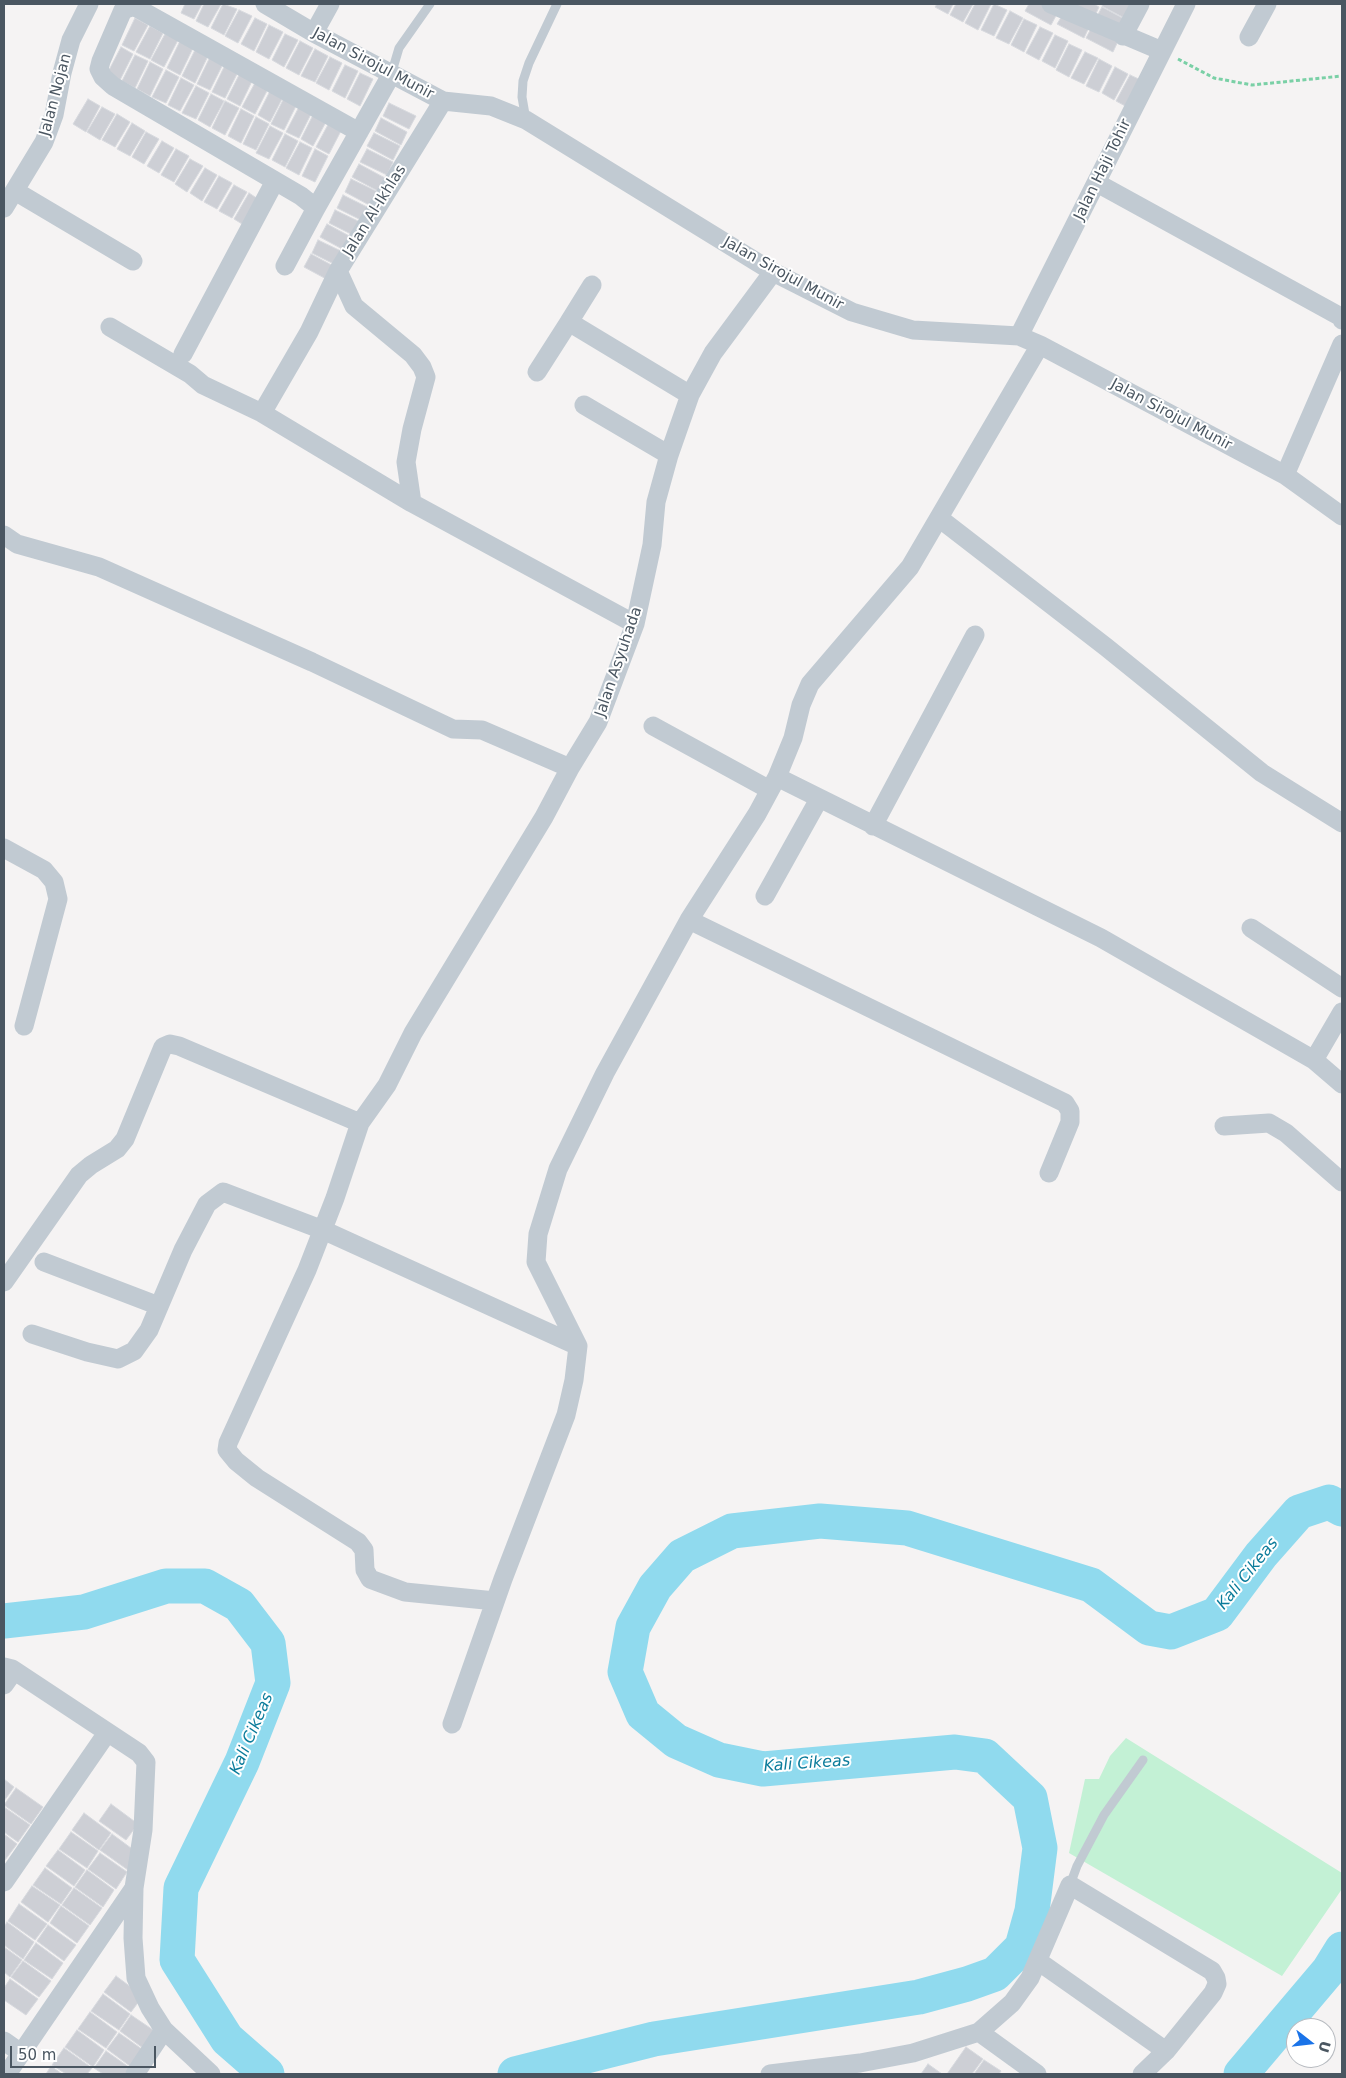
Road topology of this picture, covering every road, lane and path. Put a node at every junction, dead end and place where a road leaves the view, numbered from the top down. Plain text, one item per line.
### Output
1 (89, 4) edge
2 (265, 4) edge
3 (330, 4) edge
4 (430, 4) edge
5 (557, 4) edge
6 (1051, 4) edge
7 (1140, 4) edge
8 (1186, 4) edge
9 (1268, 4) edge
10 (314, 33) junction
11 (1123, 36) junction
12 (1249, 37) dead end
13 (1162, 51) junction
14 (391, 75) junction
15 (1342, 76) edge
16 (443, 101) junction
17 (526, 120) junction
18 (358, 132) junction
19 (274, 181) junction
20 (1097, 183) junction
21 (8, 199) edge
22 (316, 208) junction
23 (133, 261) dead end
24 (285, 266) dead end
25 (338, 271) junction
26 (772, 272) junction
27 (592, 285) dead end
28 (1342, 320) edge
29 (569, 322) junction
30 (110, 327) dead end
31 (1018, 336) junction
32 (1342, 344) edge
33 (1040, 345) junction
34 (183, 354) dead end
35 (537, 372) dead end
36 (690, 395) junction
37 (584, 405) dead end
38 (262, 413) junction
39 (669, 455) junction
40 (1285, 475) junction
41 (412, 503) junction
42 (1342, 516) edge
43 (939, 518) junction
44 (4, 535) edge
45 (635, 624) junction
46 (975, 635) dead end
47 (653, 726) dead end
48 (570, 768) junction
49 (773, 784) junction
50 (819, 799) junction
51 (1342, 823) edge
52 (873, 826) junction
53 (4, 848) edge
54 (765, 896) dead end
55 (689, 920) junction
56 (1251, 928) dead end
57 (1342, 988) edge
58 (1342, 1012) edge
59 (24, 1026) dead end
60 (1314, 1060) junction
61 (1342, 1084) edge
62 (360, 1123) junction
63 (1224, 1126) dead end
64 (1049, 1173) dead end
65 (1342, 1182) edge
66 (323, 1230) junction
67 (44, 1262) dead end
68 (4, 1282) edge
69 (159, 1306) junction
70 (32, 1334) dead end
71 (578, 1346) junction
72 (495, 1601) junction
73 (7, 1674) edge
74 (452, 1724) dead end
75 (108, 1733) junction
76 (1143, 1760) dead end
77 (4, 1882) edge
78 (1070, 1885) junction
79 (134, 1888) junction
80 (1038, 1961) junction
81 (164, 2030) junction
82 (979, 2032) junction
83 (4, 2041) edge
84 (1166, 2051) junction
85 (22, 2053) junction
86 (860, 2063) junction
87 (7, 2074) edge
88 (135, 2074) edge
89 (211, 2074) edge
90 (770, 2074) edge
91 (875, 2074) edge
92 (1037, 2074) edge
93 (1142, 2074) edge

1 - 21 street, Jalan Nojan
2 - 10 street, Jalan Sirojul Munir
3 - 10 street
4 - 14 lane
5 - 17 lane
6 - 11 street
7 - 11 street
8 - 13 street, Jalan Haji Tohir
9 - 12 street
10 - 14 street, Jalan Sirojul Munir
11 - 13 street
13 - 15 path
13 - 20 street, Jalan Haji Tohir
14 - 16 street, Jalan Sirojul Munir
14 - 18 street
16 - 17 street, Jalan Sirojul Munir
16 - 25 street, Jalan Al-Ikhlas
17 - 26 street, Jalan Sirojul Munir
18 - 19 street
18 - 22 street
19 - 22 street
19 - 34 street
20 - 28 street
20 - 31 street, Jalan Haji Tohir
21 - 23 street
22 - 24 street
25 - 38 street
25 - 41 street, Jalan Al-Ikhlas
26 - 31 street, Jalan Sirojul Munir
26 - 36 street, Jalan Asyuhada
27 - 29 street
29 - 35 street
29 - 36 street
30 - 38 street
31 - 33 street, Jalan Sirojul Munir
32 - 40 street
33 - 40 street, Jalan Sirojul Munir
33 - 43 street
36 - 39 street, Jalan Asyuhada
37 - 39 street
38 - 41 street
39 - 45 street, Jalan Asyuhada
40 - 42 street, Jalan Sirojul Munir
41 - 45 street
43 - 49 street
43 - 51 street
44 - 48 street
45 - 48 street, Jalan Asyuhada
46 - 52 street
47 - 49 street
48 - 62 street, Jalan Asyuhada
49 - 50 street
49 - 55 street
50 - 52 street
50 - 54 street
52 - 60 street
53 - 59 street
55 - 64 street
55 - 71 street
56 - 57 street
58 - 60 street
60 - 61 street
62 - 66 street, Jalan Asyuhada
62 - 68 street
63 - 65 street
66 - 69 street
66 - 71 street
66 - 72 street, Jalan Asyuhada
67 - 69 street
69 - 70 street
71 - 72 street
72 - 74 street
73 - 75 street
75 - 77 street
75 - 79 street
76 - 78 lane
78 - 80 street
78 - 84 street
79 - 81 street
79 - 85 street
80 - 82 street
80 - 84 street
81 - 88 street
81 - 89 street
82 - 86 street
82 - 92 street
83 - 85 street
84 - 93 street
85 - 87 street
86 - 90 street
86 - 91 street

